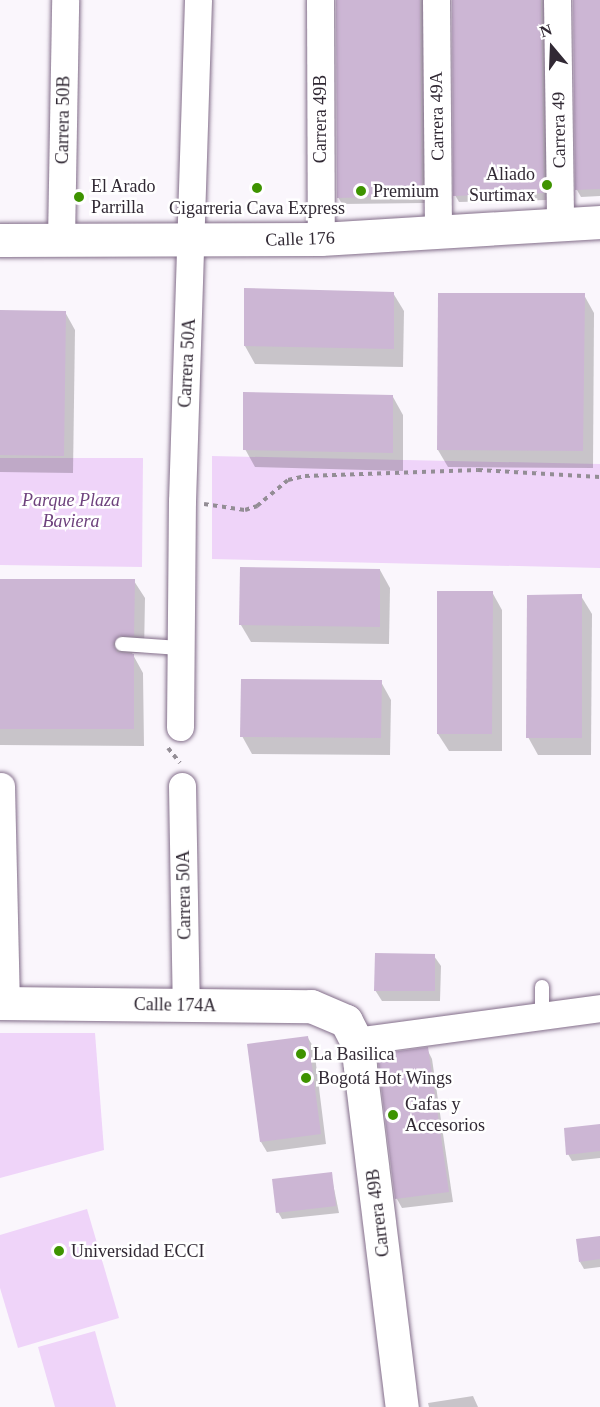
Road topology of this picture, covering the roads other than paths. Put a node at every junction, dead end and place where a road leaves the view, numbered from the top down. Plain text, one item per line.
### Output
1 (65, 0) edge
2 (198, 0) edge
3 (320, 0) edge
4 (436, 0) edge
5 (556, 0) edge
6 (600, 222) edge
7 (560, 224) junction
8 (438, 233) junction
9 (321, 239) junction
10 (0, 240) edge
11 (61, 240) junction
12 (193, 242) junction
13 (122, 644) dead end
14 (180, 648) junction
15 (180, 727) road end
16 (1, 786) edge
17 (182, 786) road end
18 (542, 987) dead end
19 (3, 1003) edge
20 (186, 1005) junction
21 (600, 1008) edge
22 (542, 1016) junction
23 (351, 1031) junction
24 (402, 1407) edge

1 - 11 street, Carrera 50B
2 - 12 street, Carrera 50A
3 - 9 street, Carrera 49B
4 - 8 street, Carrera 49A
5 - 7 street, Carrera 49
6 - 7 street, Calle 176
7 - 8 street, Calle 176
8 - 9 street, Calle 176
9 - 12 street, Calle 176
10 - 11 street, Calle 176
11 - 12 street, Calle 176
12 - 14 street, Carrera 50A
13 - 14 lane
14 - 15 street, Carrera 50A
16 - 19 street
17 - 20 street, Carrera 50A
18 - 22 lane
19 - 20 street, Calle 174A
20 - 23 street, Calle 174A
21 - 22 street
22 - 23 street
23 - 24 street, Carrera 49B

